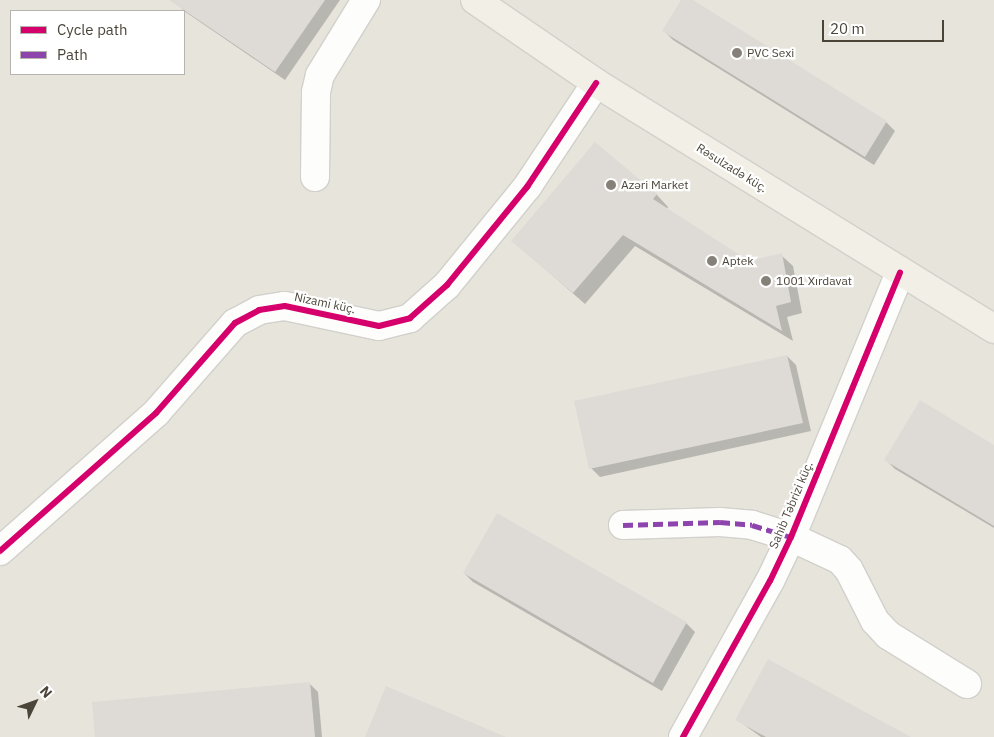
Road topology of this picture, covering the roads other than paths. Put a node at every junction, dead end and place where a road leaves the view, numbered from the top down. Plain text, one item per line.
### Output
1 (366, 0) edge
2 (475, 0) edge
3 (596, 83) junction
4 (315, 177) dead end
5 (900, 273) junction
6 (994, 329) edge
7 (623, 525) dead end
8 (791, 537) junction
9 (0, 551) edge
10 (968, 684) dead end
11 (683, 737) edge

1 - 4 street
2 - 3 main road, Rəsulzadə küç.
3 - 5 main road, Rəsulzadə küç.
3 - 9 street, Nizami küç.
5 - 6 main road, Rəsulzadə küç.
5 - 8 street, Sahib Təbrizi küç.
7 - 8 street
8 - 10 street
8 - 11 street, Sahib Təbrizi küç.

